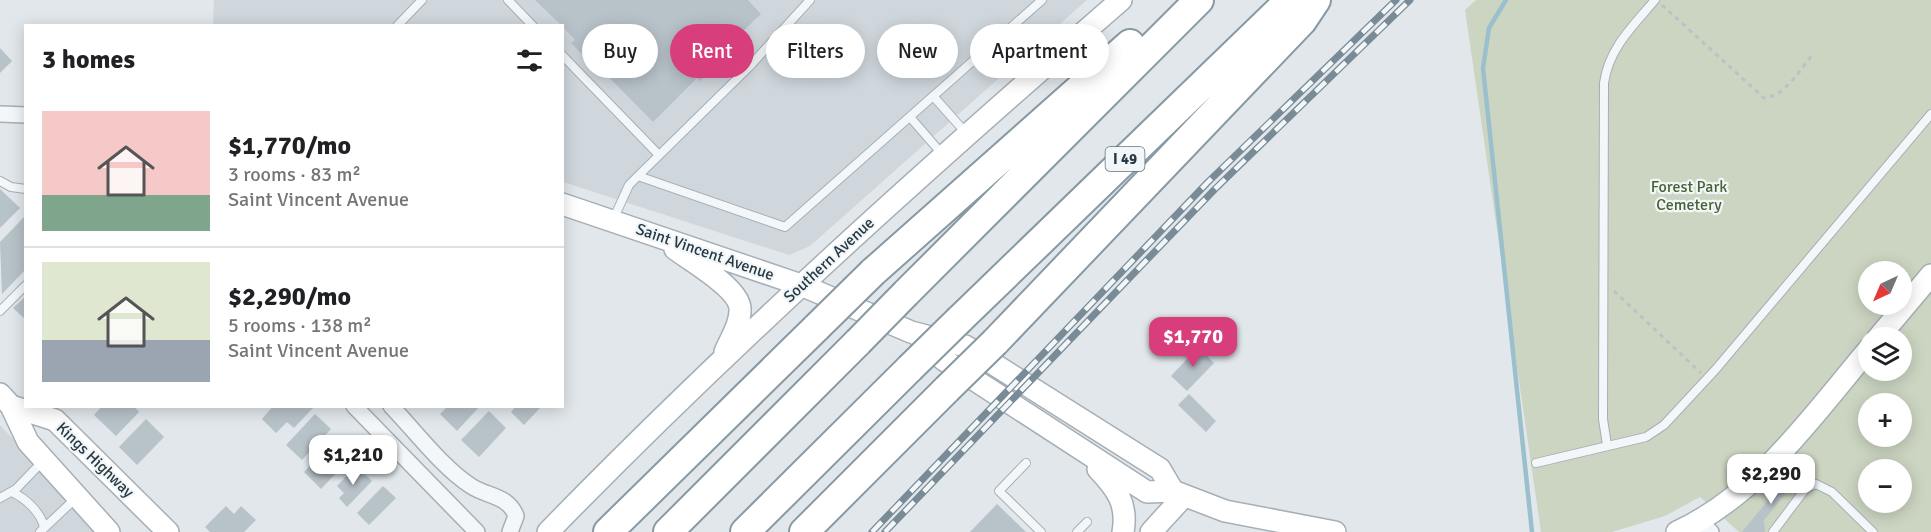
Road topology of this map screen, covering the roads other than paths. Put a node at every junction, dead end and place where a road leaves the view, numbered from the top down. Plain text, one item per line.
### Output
1 (422, 0) edge
2 (508, 0) edge
3 (810, 0) edge
4 (1042, 0) edge
5 (1121, 0) edge
6 (1181, 0) edge
7 (1199, 0) edge
8 (1290, 0) edge
9 (1316, 0) edge
10 (1656, 0) edge
11 (399, 24) edge
12 (531, 24) edge
13 (564, 58) edge
14 (933, 96) junction
15 (0, 114) edge
16 (1931, 114) edge
17 (24, 115) edge
18 (910, 117) junction
19 (967, 134) junction
20 (659, 155) junction
21 (944, 155) junction
22 (638, 176) junction
23 (0, 181) edge
24 (24, 189) edge
25 (564, 205) edge
26 (612, 221) junction
27 (657, 236) junction
28 (1931, 275) edge
29 (801, 285) junction
30 (24, 287) edge
31 (0, 311) edge
32 (1887, 327) edge
33 (911, 332) junction
34 (1858, 362) edge
35 (720, 363) junction
36 (9, 402) edge
37 (356, 408) edge
38 (393, 408) edge
39 (1607, 445) junction
40 (1077, 447) junction
41 (44, 460) junction
42 (1026, 463) dead end
43 (1536, 463) dead end
44 (12, 492) junction
45 (1179, 494) junction
46 (78, 497) junction
47 (0, 498) edge
48 (1087, 522) dead end
49 (1705, 526) edge
50 (42, 530) edge
51 (109, 532) edge
52 (168, 532) edge
53 (477, 532) edge
54 (510, 532) edge
55 (548, 532) edge
56 (608, 532) edge
57 (668, 532) edge
58 (746, 532) edge
59 (804, 532) edge
60 (1041, 532) edge
61 (1077, 532) edge
62 (1123, 532) edge
63 (1151, 532) edge
64 (1335, 532) edge
65 (1677, 532) edge
66 (1773, 532) edge
67 (1873, 532) edge

1 - 11 lane
2 - 12 lane
3 - 20 lane
4 - 14 lane
5 - 19 street, Southern Avenue
6 - 56 highway, bridge
7 - 57 highway, bridge
8 - 58 highway, I 49, bridge
9 - 59 highway, bridge
10 - 39 lane
13 - 20 lane
14 - 18 lane
14 - 19 lane
15 - 17 street
16 - 39 lane
18 - 21 lane
18 - 22 lane
19 - 21 street, Southern Avenue
20 - 22 lane
21 - 29 street, Southern Avenue
22 - 26 lane
23 - 24 lane
25 - 26 street, Saint Vincent Avenue
26 - 27 street, Saint Vincent Avenue
27 - 29 street, Saint Vincent Avenue
27 - 35 street
28 - 32 street
29 - 33 street, Saint Vincent Avenue
29 - 35 street, Southern Avenue
30 - 31 lane
33 - 40 street, Saint Vincent Avenue
33 - 45 street, Saint Vincent Avenue
34 - 49 street
35 - 55 street, Southern Avenue
36 - 41 street, Kings Highway
36 - 52 street, Kings Highway
37 - 53 street
38 - 54 street
39 - 43 lane
40 - 45 street, Saint Vincent Avenue
40 - 62 street
41 - 44 lane
41 - 46 street, Kings Highway
42 - 60 lane
44 - 47 lane
44 - 50 lane
45 - 63 street
45 - 64 street, Saint Vincent Avenue
46 - 50 lane
46 - 51 street, Kings Highway
48 - 61 lane
49 - 65 street
66 - 67 lane

